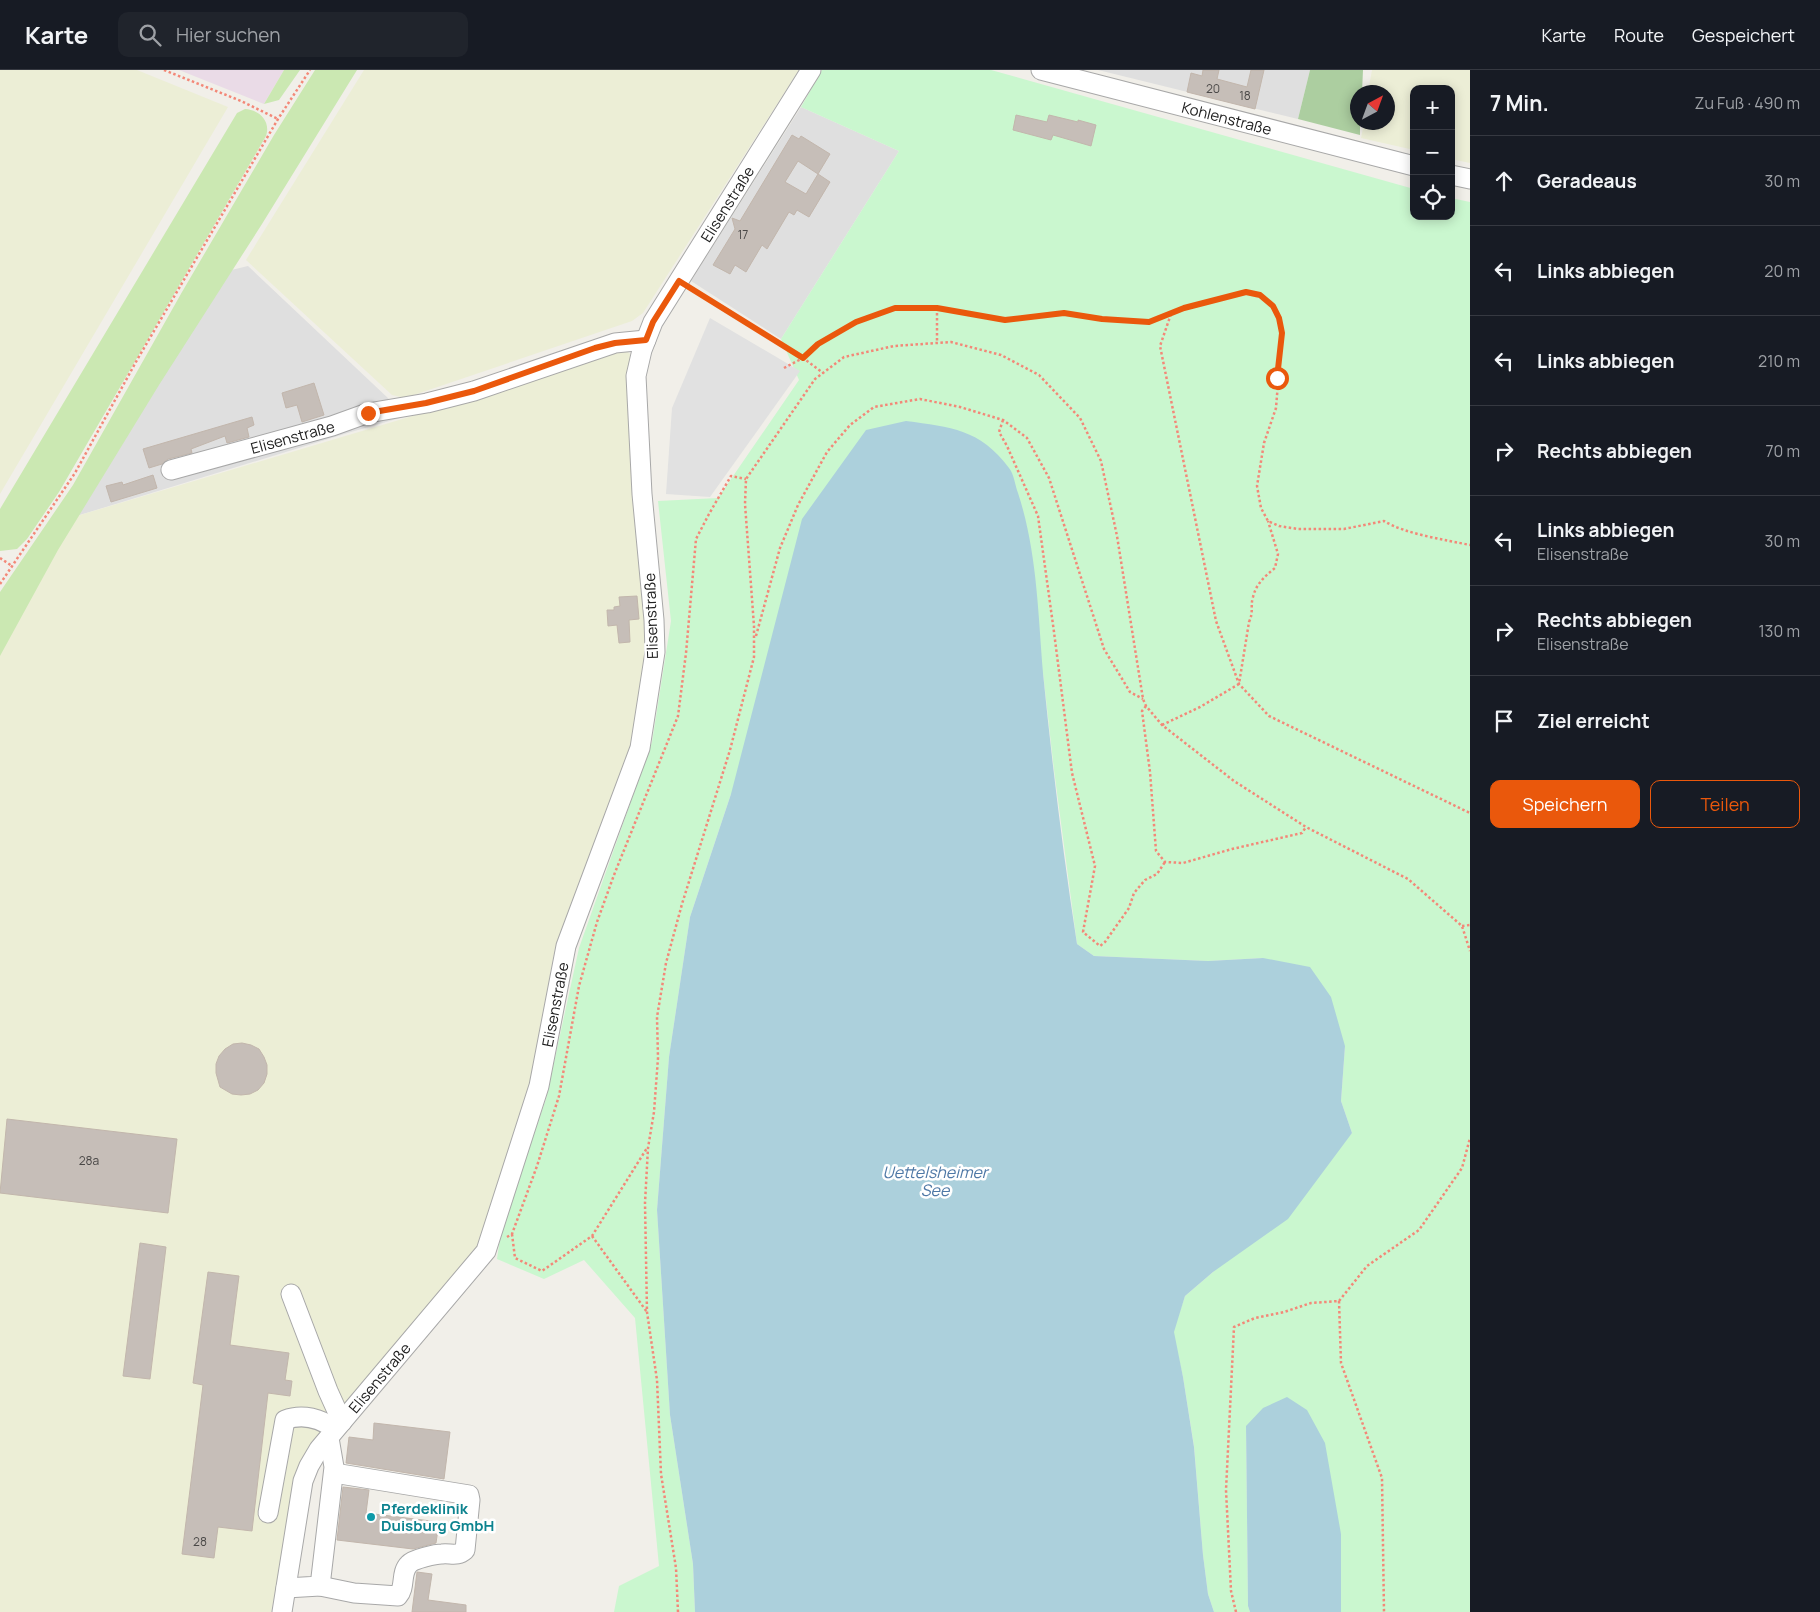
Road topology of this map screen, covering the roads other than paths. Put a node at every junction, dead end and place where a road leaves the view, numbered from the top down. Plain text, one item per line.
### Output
1 (811, 70) edge
2 (1041, 70) edge
3 (1410, 165) edge
4 (1455, 176) edge
5 (1470, 179) edge
6 (646, 340) junction
7 (171, 470) dead end
8 (291, 1294) dead end
9 (335, 1430) junction
10 (334, 1473) junction
11 (268, 1513) dead end
12 (320, 1586) junction
13 (286, 1588) junction
14 (282, 1612) edge

1 - 6 street, Elisenstraße
2 - 3 street, Kohlenstraße
4 - 5 street
6 - 7 street, Elisenstraße
6 - 9 street, Elisenstraße
8 - 9 street
9 - 10 street
9 - 11 street
9 - 13 street, Elisenstraße
10 - 12 street
10 - 12 street
12 - 13 street
13 - 14 street, Elisenstraße

